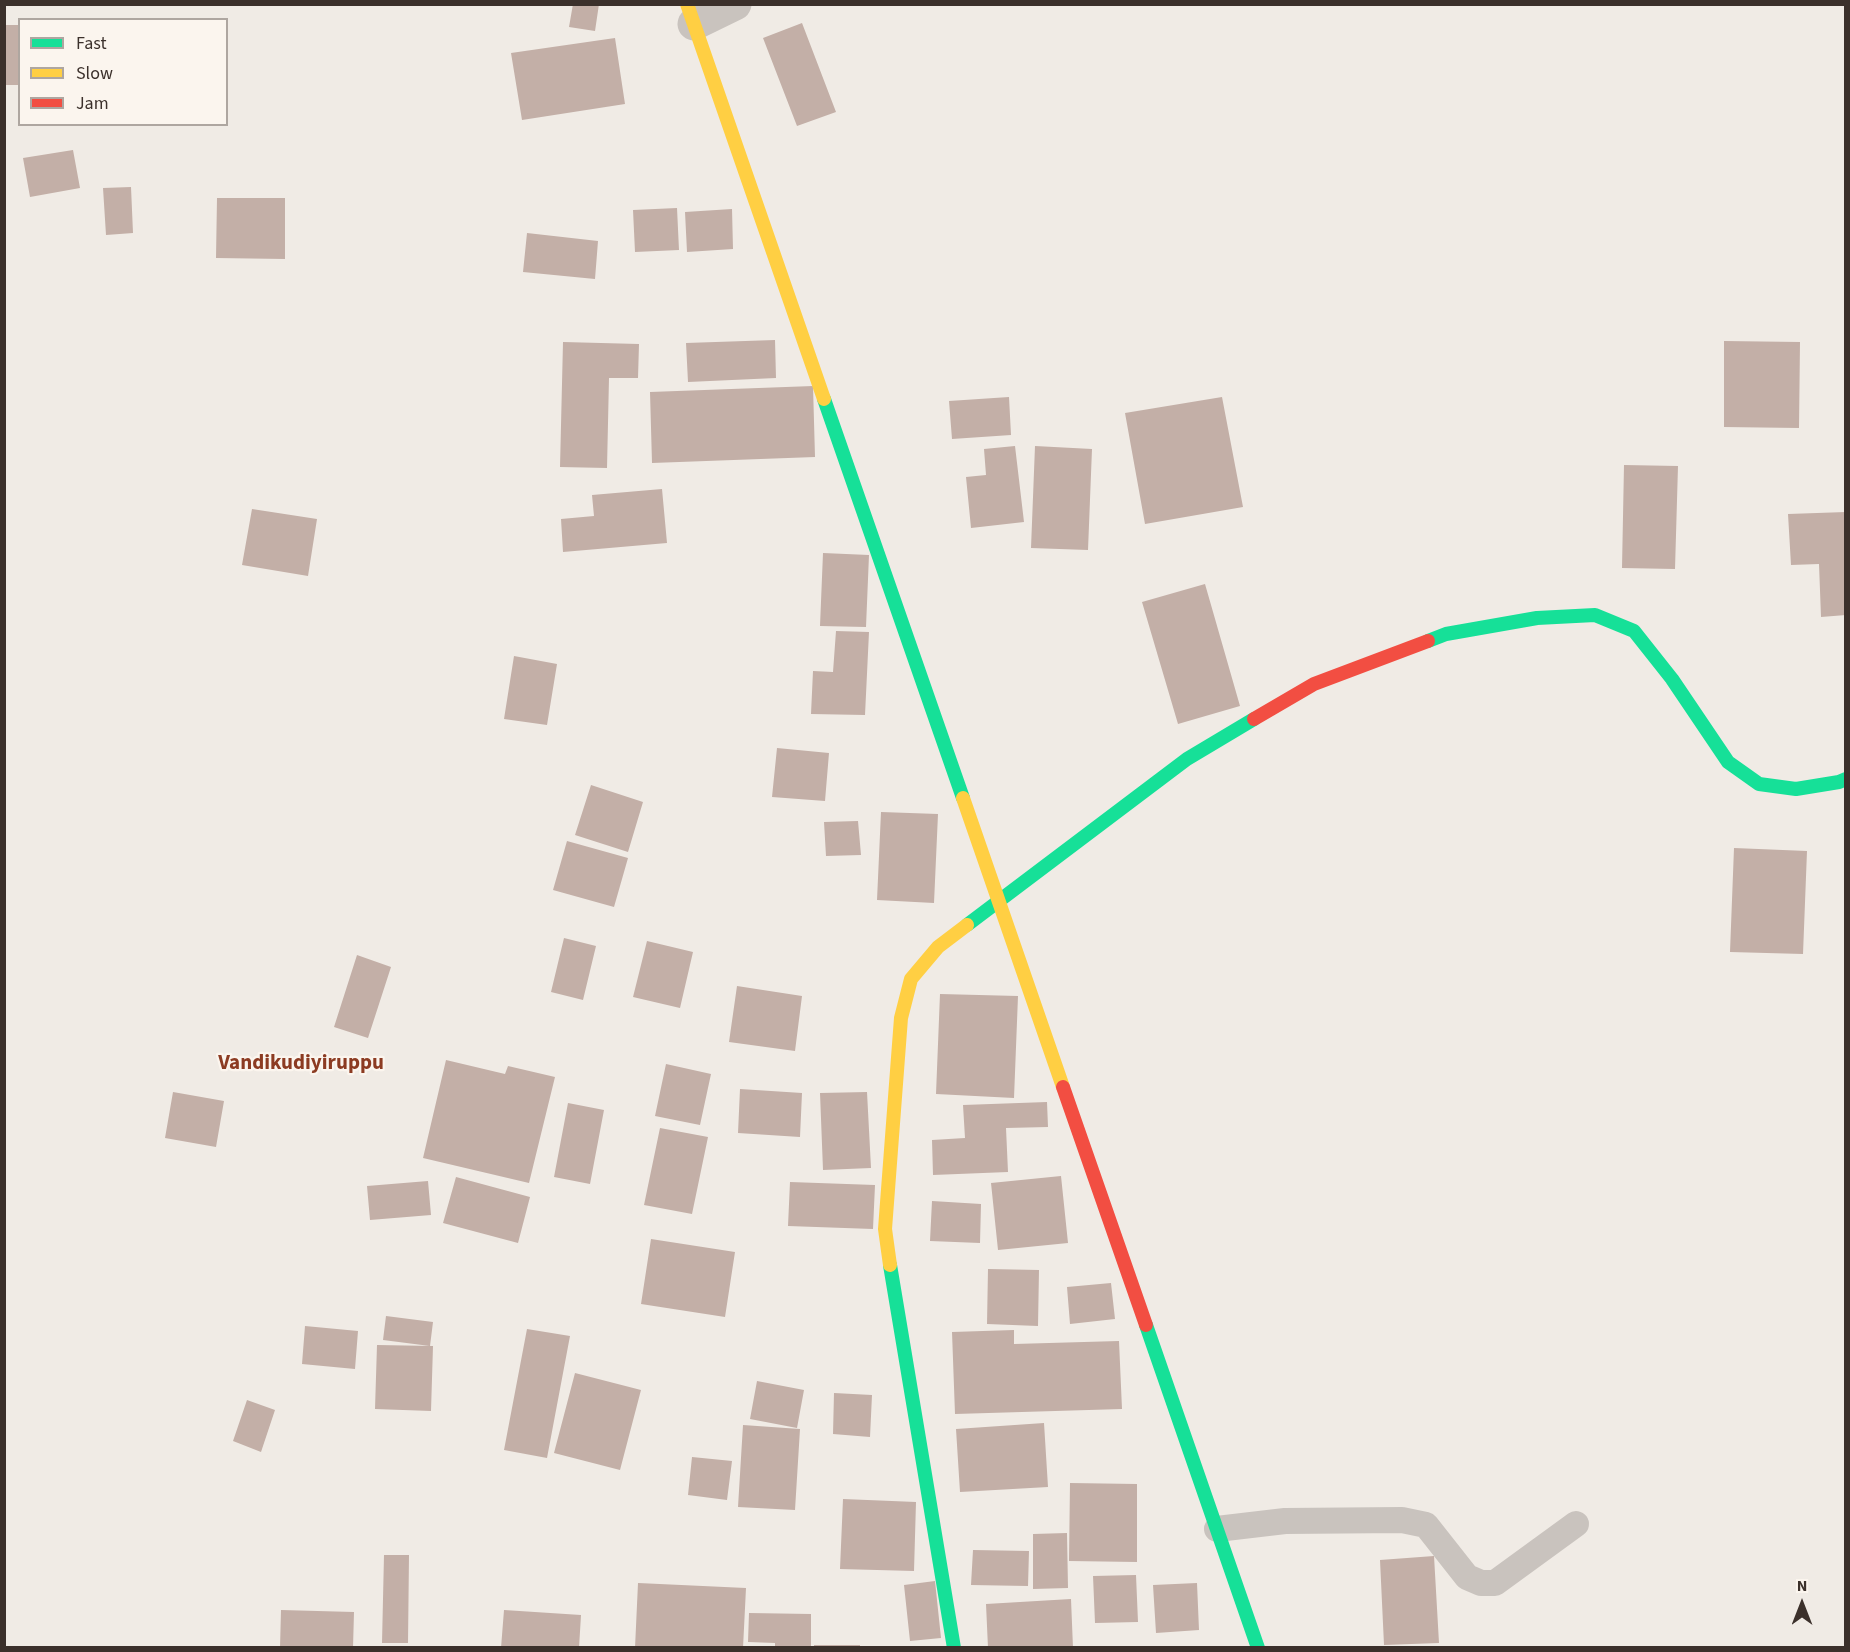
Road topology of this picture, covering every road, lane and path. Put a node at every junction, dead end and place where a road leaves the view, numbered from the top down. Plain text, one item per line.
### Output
1 (709, 11) edge
2 (1845, 779) edge
3 (999, 901) junction
4 (1576, 1524) dead end
5 (1217, 1529) junction
6 (1252, 1646) edge
7 (954, 1647) edge

1 - 3 street
2 - 3 street
3 - 5 street
3 - 7 street
4 - 5 lane
5 - 6 street

